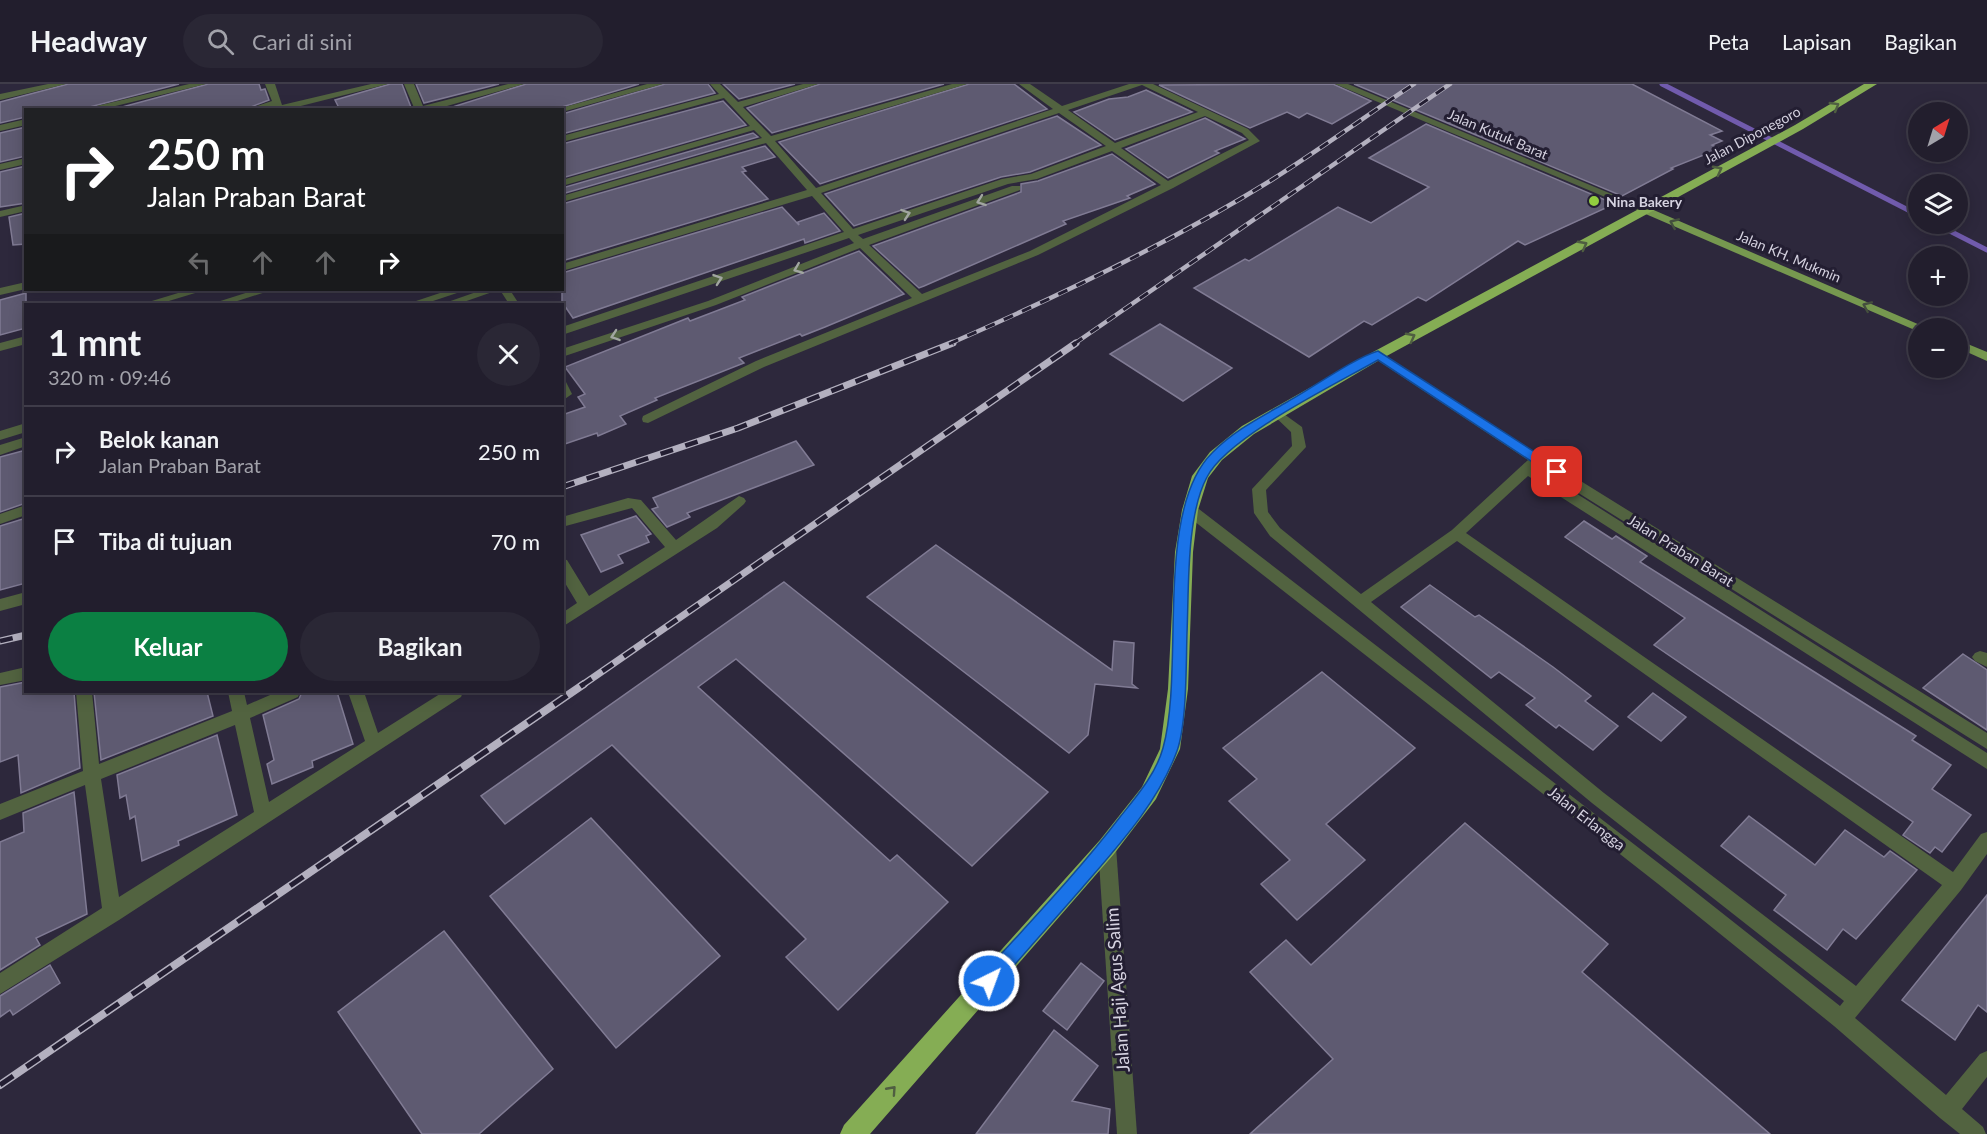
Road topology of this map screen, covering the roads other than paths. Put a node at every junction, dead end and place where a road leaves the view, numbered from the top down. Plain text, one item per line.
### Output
1 (61, 84) edge
2 (201, 84) edge
3 (270, 84) edge
4 (360, 84) edge
5 (383, 84) edge
6 (410, 84) edge
7 (519, 84) edge
8 (658, 84) edge
9 (715, 84) edge
10 (813, 84) edge
11 (962, 84) edge
12 (1024, 84) edge
13 (1115, 84) edge
14 (1138, 84) edge
15 (1146, 84) edge
16 (1340, 84) edge
17 (1872, 84) edge
18 (726, 94) junction
19 (0, 97) edge
20 (276, 106) edge
21 (736, 106) junction
22 (93, 108) edge
23 (259, 108) edge
24 (419, 108) edge
25 (428, 108) edge
26 (564, 108) edge
27 (1057, 108) junction
28 (1207, 112) junction
29 (24, 122) edge
30 (755, 127) junction
31 (0, 128) edge
32 (564, 138) edge
33 (768, 139) junction
34 (1111, 146) junction
35 (24, 161) edge
36 (24, 166) edge
37 (0, 167) edge
38 (604, 171) junction
39 (0, 172) edge
40 (1033, 177) junction
41 (564, 182) edge
42 (614, 184) junction
43 (1170, 186) junction
44 (809, 188) junction
45 (564, 198) edge
46 (24, 208) edge
47 (1645, 210) junction
48 (0, 214) edge
49 (850, 233) junction
50 (650, 237) junction
51 (861, 244) junction
52 (564, 258) edge
53 (564, 267) edge
54 (24, 286) edge
55 (695, 287) junction
56 (195, 291) edge
57 (262, 291) edge
58 (457, 291) edge
59 (489, 291) edge
60 (0, 292) edge
61 (921, 300) junction
62 (152, 303) edge
63 (220, 303) edge
64 (416, 303) edge
65 (451, 303) edge
66 (712, 303) junction
67 (1908, 322) edge
68 (564, 330) edge
69 (24, 341) edge
70 (0, 347) edge
71 (1968, 348) edge
72 (564, 352) edge
73 (1378, 355) junction
74 (1987, 357) edge
75 (1277, 413) junction
76 (648, 419) dead end
77 (24, 428) edge
78 (0, 436) edge
79 (24, 442) edge
80 (0, 450) edge
81 (1532, 464) junction
82 (739, 501) dead end
83 (1190, 510) junction
84 (24, 511) edge
85 (0, 519) edge
86 (564, 521) edge
87 (1457, 534) junction
88 (674, 548) junction
89 (564, 567) edge
90 (24, 599) edge
91 (1362, 601) junction
92 (0, 605) edge
93 (586, 605) junction
94 (564, 620) edge
95 (24, 673) edge
96 (0, 679) edge
97 (84, 693) edge
98 (236, 693) edge
99 (290, 693) edge
100 (356, 693) edge
101 (453, 693) edge
102 (241, 715) junction
103 (1987, 742) edge
104 (374, 744) junction
105 (1987, 762) edge
106 (92, 775) junction
107 (0, 812) edge
108 (263, 814) junction
109 (1987, 840) edge
110 (1107, 847) junction
111 (1955, 884) junction
112 (112, 914) junction
113 (0, 984) edge
114 (1857, 999) junction
115 (1841, 1019) junction
116 (1987, 1061) edge
117 (1947, 1111) junction
118 (853, 1134) edge
119 (1127, 1134) edge
120 (1976, 1134) edge

1 - 19 street
2 - 22 street
3 - 20 street
4 - 20 street
5 - 20 street
6 - 24 street
7 - 25 street
8 - 26 street
9 - 18 street
10 - 21 street
11 - 33 street
12 - 27 street
13 - 27 street
14 - 27 street
15 - 28 street
16 - 47 street, Jalan Kutuk Barat
47 -> 17 highway, Jalan Diponegoro
18 - 21 street
18 - 32 street
20 - 23 street
21 - 30 street
27 - 34 street
27 - 44 street
28 - 34 street
28 - 43 street
29 - 31 street
30 - 33 street
30 - 38 street
33 - 42 street
33 - 44 street
34 - 40 street
34 - 43 street
35 - 37 street
36 - 39 street
38 - 41 street
38 - 42 street
49 -> 40 street
40 -> 51 street
42 - 45 street
43 - 61 street
44 - 49 street
44 - 50 street
46 - 48 street
67 -> 47 main road, Jalan KH. Mukmin
73 -> 47 highway, Jalan Diponegoro
49 - 51 street
55 -> 49 street
50 - 52 street
50 - 53 street
51 - 61 street
51 -> 66 street
54 - 60 street
55 - 66 street
55 - 68 street
56 - 62 street
57 - 63 street
58 - 64 street
59 - 65 street
61 - 76 street
66 -> 72 street
69 - 70 street
71 - 74 main road
73 - 75 highway, Jalan Diponegoro
73 - 81 street, Jalan Praban Barat
75 - 83 highway, Jalan Diponegoro
75 - 91 street
77 - 78 street
79 - 80 street
81 - 87 street
81 - 103 street, Jalan Praban Barat
81 - 105 street
82 - 88 street
83 - 110 highway, Jalan Diponegoro
83 - 115 street, Jalan Erlangga
84 - 85 street
86 - 88 street
87 - 91 street
87 - 111 street
88 - 93 street
89 - 93 street
90 - 92 street
91 - 114 street
93 - 94 street
95 - 96 street
97 - 106 street
98 - 102 street
99 - 102 street
100 - 104 street
101 - 104 street
102 - 106 street
102 - 108 street
104 - 108 street
106 - 107 street
106 - 112 street
108 - 112 street
109 - 111 street
118 -> 110 highway, Jalan Diponegoro
110 - 119 street, Jalan Haji Agus Salim
111 - 114 street
112 - 113 street
114 - 115 street
115 - 117 street, Jalan Erlangga
116 - 117 street
117 - 120 street, Jalan Erlangga

